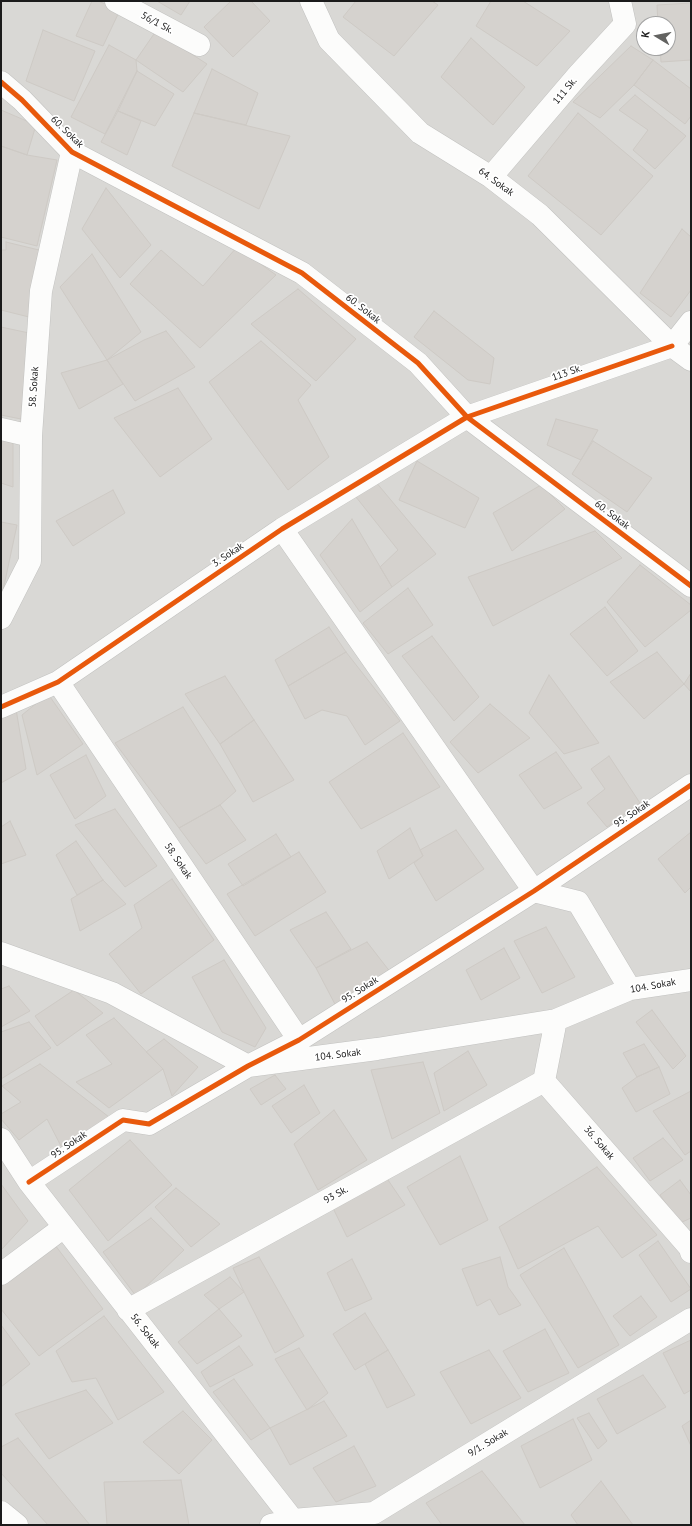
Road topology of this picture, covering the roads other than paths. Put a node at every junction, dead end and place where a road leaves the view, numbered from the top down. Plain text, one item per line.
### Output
1 (116, 1) edge
2 (311, 1) edge
3 (620, 1) edge
4 (199, 45) dead end
5 (1, 82) edge
6 (72, 152) junction
7 (491, 178) junction
8 (691, 322) edge
9 (672, 346) junction
10 (691, 360) edge
11 (467, 417) junction
12 (1, 429) edge
13 (31, 436) junction
14 (282, 529) junction
15 (691, 586) edge
16 (1, 618) edge
17 (58, 682) junction
18 (1, 708) edge
19 (691, 785) edge
20 (534, 891) junction
21 (1, 953) edge
22 (691, 980) edge
23 (630, 989) junction
24 (556, 1020) junction
25 (299, 1040) junction
26 (248, 1066) junction
27 (544, 1081) junction
28 (1, 1139) edge
29 (29, 1182) junction
30 (64, 1228) junction
31 (691, 1252) edge
32 (1, 1274) edge
33 (128, 1310) junction
34 (691, 1319) edge
35 (1, 1512) edge
36 (380, 1519) edge
37 (283, 1523) edge
38 (17, 1525) edge

1 - 4 street, 56/1 Sk.
2 - 7 street, 64. Sokak
3 - 7 street, 111 Sk.
5 - 6 street, 60. Sokak
6 - 11 street, 60. Sokak
6 - 13 street, 58. Sokak
7 - 9 street, 64. Sokak
8 - 9 street
9 - 10 street, 64. Sokak
9 - 11 street, 113 Sk.
11 - 14 street, 3. Sokak
11 - 15 street, 60. Sokak
12 - 13 street
13 - 16 street, 58. Sokak
14 - 17 street, 3. Sokak
14 - 20 street
17 - 18 street, 3. Sokak
17 - 25 street, 58. Sokak
19 - 20 street, 95. Sokak
20 - 23 street
20 - 25 street, 95. Sokak
21 - 26 street
22 - 23 street, 104. Sokak
23 - 24 street, 104. Sokak
24 - 26 street, 104. Sokak
24 - 27 street
25 - 26 street, 95. Sokak
26 - 29 street, 95. Sokak
27 - 31 street, 36. Sokak
27 - 33 street, 93 Sk.
28 - 29 street, 56. Sokak
29 - 30 street, 56. Sokak
30 - 32 street
30 - 33 street, 56. Sokak
33 - 37 street, 56. Sokak
34 - 36 street, 9/1. Sokak
35 - 38 street
36 - 37 street, 9/1. Sokak

